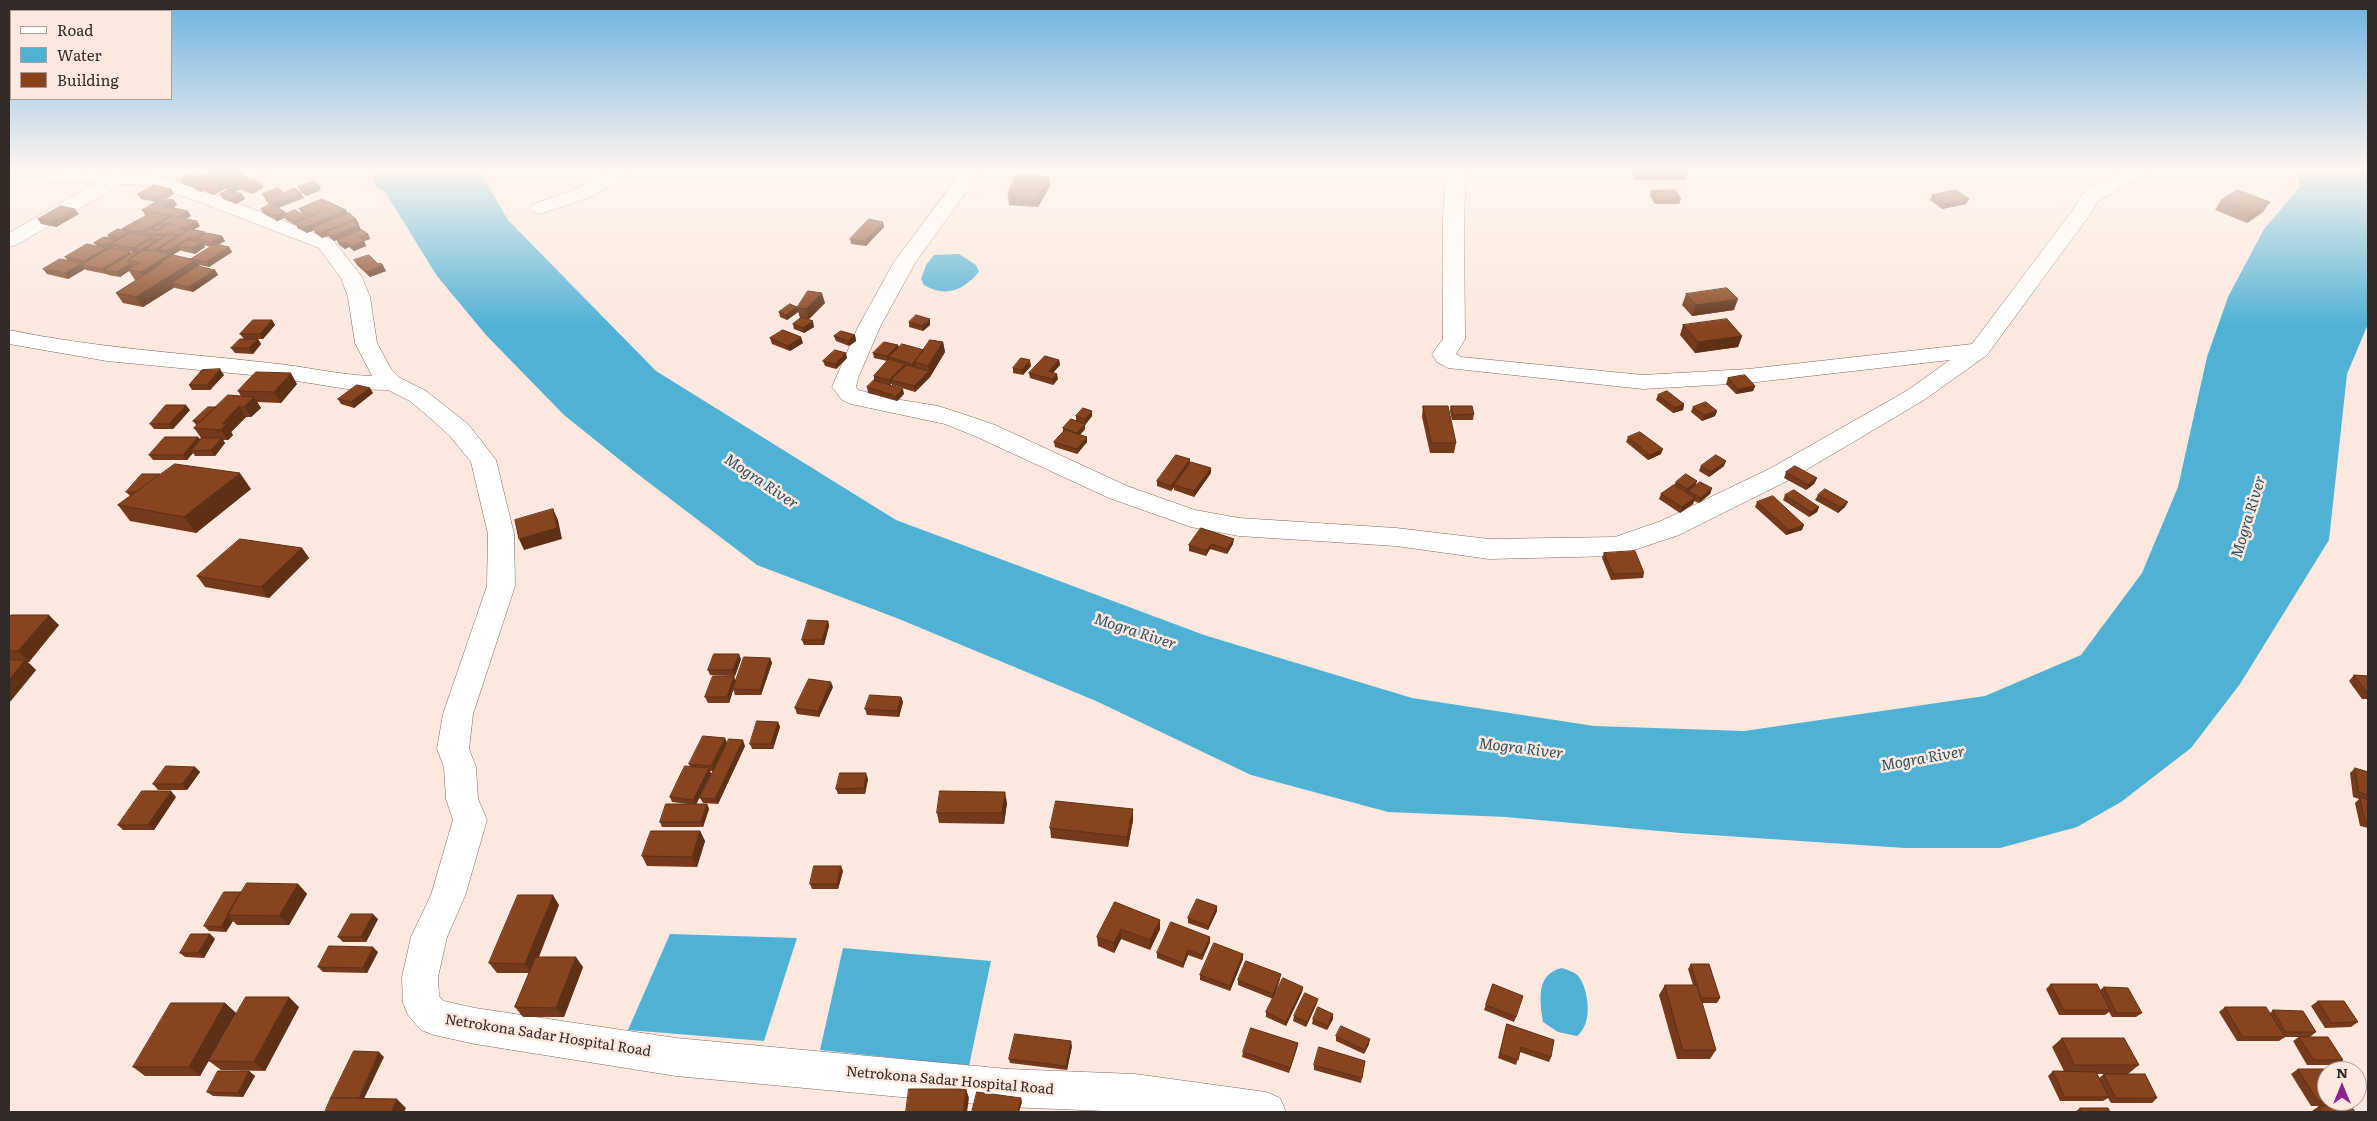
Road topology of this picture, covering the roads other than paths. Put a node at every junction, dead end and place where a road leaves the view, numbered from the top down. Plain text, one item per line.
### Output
1 (41, 222) edge
2 (270, 222) edge
3 (934, 222) edge
4 (1452, 222) edge
5 (2074, 222) edge
6 (9, 241) edge
7 (9, 337) edge
8 (1979, 350) junction
9 (392, 384) junction
10 (1130, 1102) edge
11 (1266, 1112) edge

1 - 6 street
2 - 9 street, Netrokona Sadar Hospital Road
3 - 8 street
4 - 8 street
5 - 8 street
7 - 9 street
9 - 10 street, Netrokona Sadar Hospital Road
10 - 11 street, Netrokona Sadar Hospital Road

